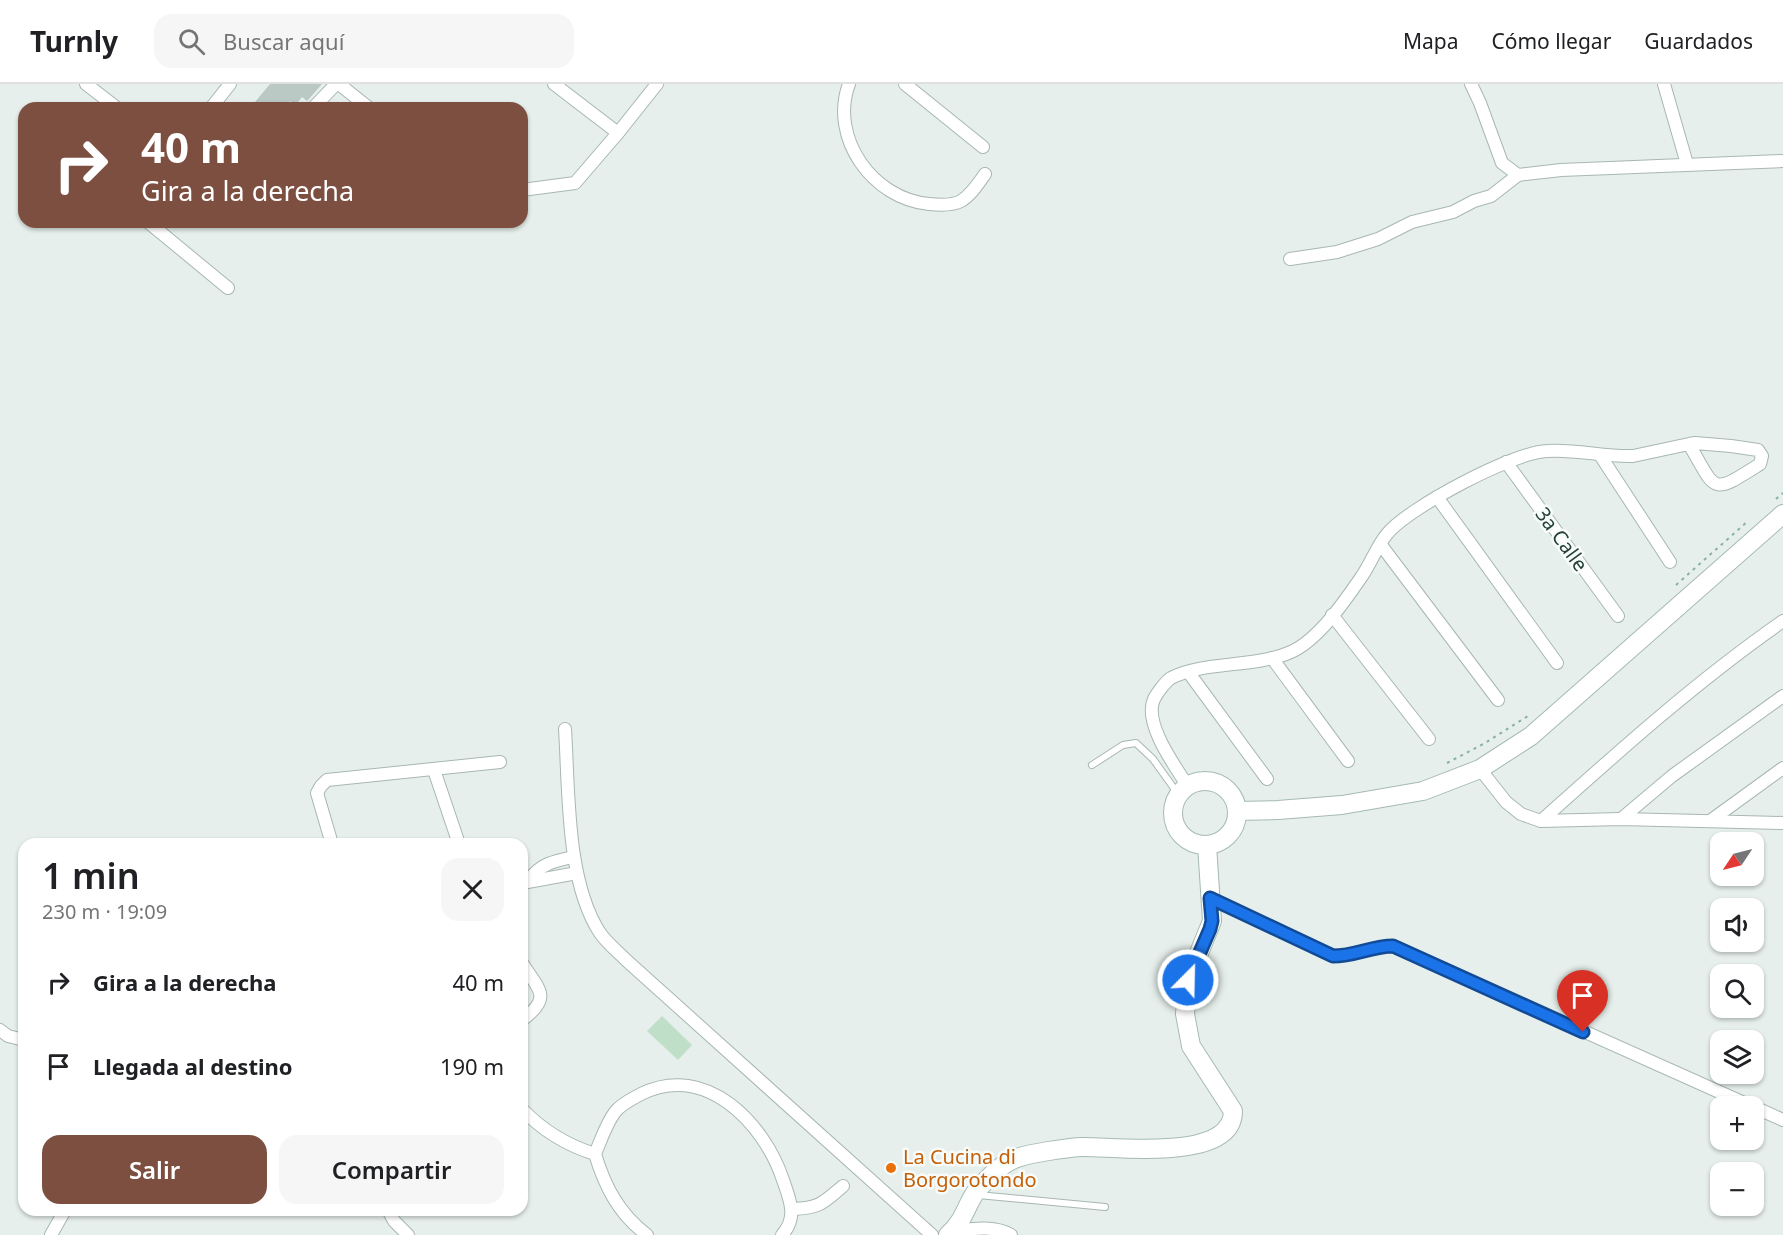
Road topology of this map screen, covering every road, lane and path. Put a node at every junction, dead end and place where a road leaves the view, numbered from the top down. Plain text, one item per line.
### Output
1 (86, 84) edge
2 (230, 84) edge
3 (337, 84) edge
4 (554, 84) edge
5 (657, 84) edge
6 (849, 84) edge
7 (905, 84) edge
8 (1471, 84) edge
9 (1664, 84) edge
10 (106, 102) edge
11 (216, 102) edge
12 (319, 102) edge
13 (361, 102) edge
14 (618, 133) junction
15 (983, 147) dead end
16 (1783, 160) edge
17 (1687, 164) junction
18 (986, 174) dead end
19 (1518, 175) junction
20 (528, 189) edge
21 (155, 228) edge
22 (1290, 259) dead end
23 (228, 288) dead end
24 (1689, 444) junction
25 (1600, 455) junction
26 (1506, 462) junction
27 (1783, 493) edge
28 (1437, 497) junction
29 (1779, 507) edge
30 (1748, 521) dead end
31 (1381, 545) junction
32 (1670, 562) dead end
33 (1673, 587) dead end
34 (1332, 615) junction
35 (1618, 616) dead end
36 (1783, 621) edge
37 (1272, 658) junction
38 (1557, 663) dead end
39 (1189, 673) junction
40 (1783, 696) edge
41 (1498, 700) dead end
42 (1531, 713) dead end
43 (565, 729) dead end
44 (1429, 739) dead end
45 (1348, 761) dead end
46 (500, 762) dead end
47 (1092, 765) dead end
48 (1443, 765) dead end
49 (1783, 768) edge
50 (1480, 769) junction
51 (434, 770) junction
52 (1267, 779) dead end
53 (1183, 790) junction
54 (1238, 811) junction
55 (1621, 819) junction
56 (1541, 821) junction
57 (1710, 821) junction
58 (1783, 823) edge
59 (330, 838) edge
60 (457, 838) edge
61 (1207, 845) junction
62 (573, 857) junction
63 (578, 873) junction
64 (528, 879) edge
65 (528, 881) edge
66 (1210, 898) junction
67 (528, 973) edge
68 (528, 1015) edge
69 (0, 1030) edge
70 (18, 1038) edge
71 (1728, 1096) edge
72 (1764, 1112) edge
73 (528, 1116) edge
74 (1783, 1120) edge
75 (595, 1154) junction
76 (843, 1186) dead end
77 (975, 1194) junction
78 (1105, 1207) dead end
79 (793, 1209) junction
80 (62, 1216) edge
81 (391, 1216) edge
82 (952, 1234) edge
83 (51, 1235) edge
84 (408, 1235) edge
85 (647, 1235) edge
86 (782, 1235) edge
87 (932, 1235) edge
88 (1011, 1235) edge

1 - 10 street
2 - 11 street
3 - 12 street
3 - 13 street
4 - 14 street
5 - 14 street
6 - 18 street
7 - 15 street
8 - 19 street
9 - 17 street
14 - 20 street
16 - 17 street
17 - 19 street
19 - 22 street
21 - 23 street
24 - 24 street
24 - 25 street
25 - 26 street
25 - 32 street
26 - 28 street
26 - 35 street, 3a Calle
27 - 29 path
28 - 31 street
28 - 38 street
29 - 50 street
30 - 33 path
31 - 34 street
31 - 41 street
34 - 37 street
34 - 44 street
36 - 56 street
37 - 39 street
37 - 45 street
39 - 52 street
39 - 53 street
40 - 55 street
42 - 48 path
43 - 62 street
46 - 51 street
47 - 53 lane
49 - 57 street
50 - 54 street
50 - 56 street
51 - 59 street
51 - 60 street
53 - 54 street
53 - 61 street
54 - 61 street
55 - 56 street
55 - 57 street
57 - 58 street
61 - 66 street
62 - 63 street
62 - 64 street
63 - 65 street
63 - 87 street
66 - 71 street
66 - 77 street
67 - 68 street
69 - 70 street
72 - 74 street
73 - 75 street
75 - 79 street
75 - 85 street
76 - 79 street
77 - 78 lane
77 - 82 street
79 - 86 street
80 - 83 street
81 - 84 street
82 - 88 street

